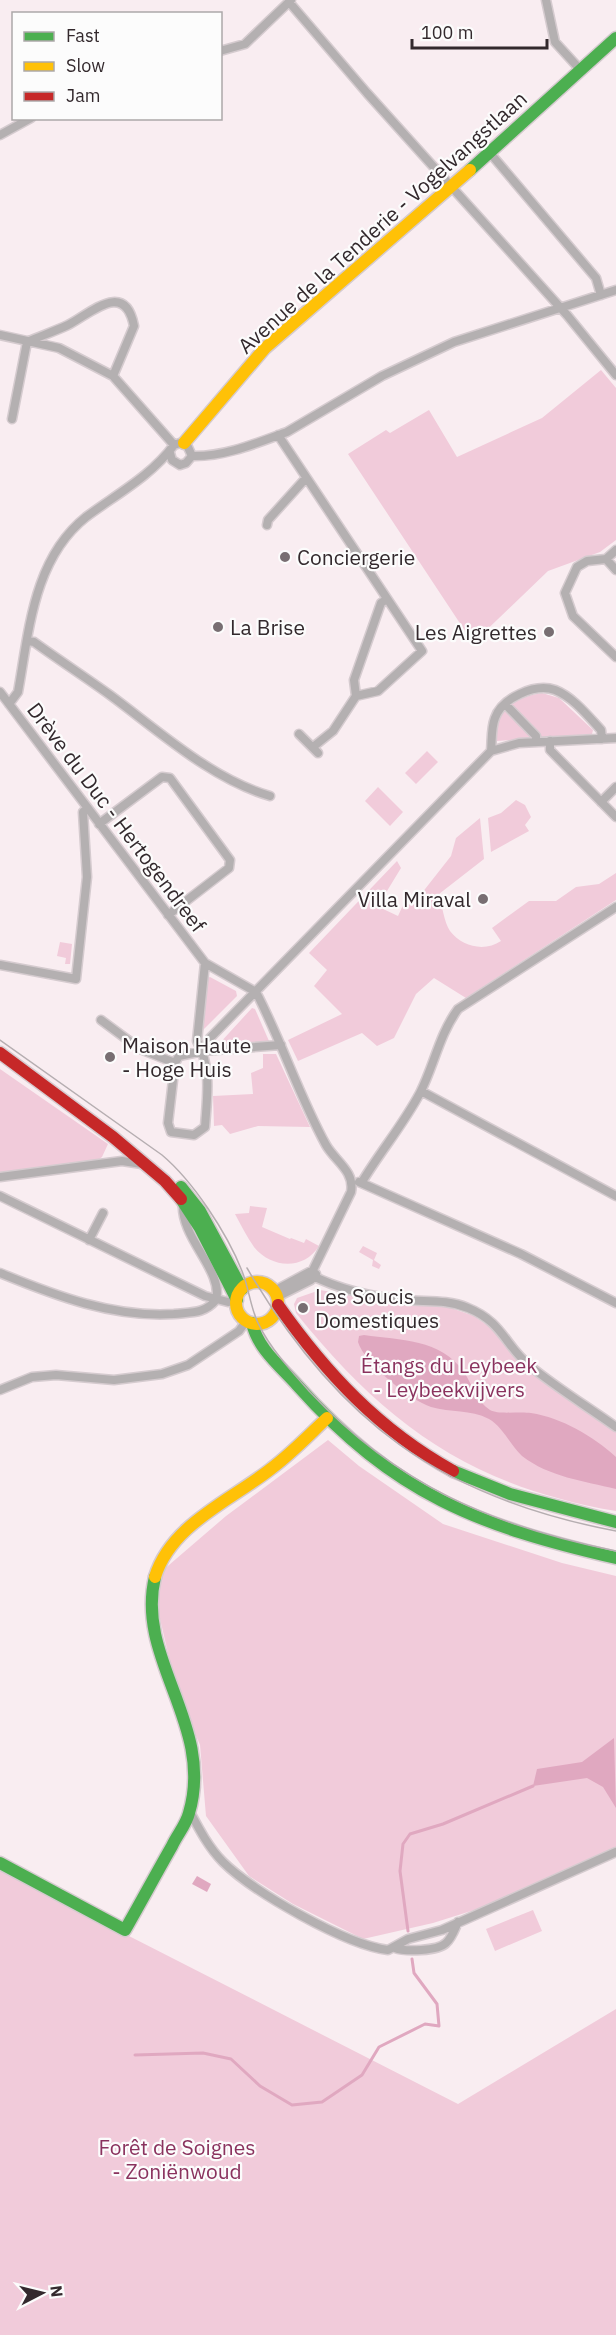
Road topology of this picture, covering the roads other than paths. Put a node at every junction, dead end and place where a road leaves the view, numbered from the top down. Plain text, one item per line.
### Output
1 (546, 0) edge
2 (290, 1) edge
3 (616, 38) edge
4 (222, 50) edge
5 (576, 65) dead end
6 (27, 120) edge
7 (0, 135) edge
8 (490, 153) junction
9 (449, 186) junction
10 (616, 290) edge
11 (601, 295) junction
12 (560, 309) junction
13 (0, 335) edge
14 (27, 342) junction
15 (616, 375) edge
16 (113, 376) junction
17 (12, 419) dead end
18 (278, 435) junction
19 (176, 451) junction
20 (192, 456) junction
21 (306, 478) junction
22 (267, 525) dead end
23 (616, 550) edge
24 (606, 559) junction
25 (616, 570) edge
26 (387, 599) junction
27 (28, 641) junction
28 (616, 657) edge
29 (0, 692) edge
30 (356, 696) junction
31 (9, 704) junction
32 (505, 704) junction
33 (299, 734) dead end
34 (616, 738) edge
35 (602, 739) junction
36 (550, 741) junction
37 (536, 742) junction
38 (491, 751) junction
39 (616, 788) edge
40 (270, 796) dead end
41 (602, 802) junction
42 (87, 809) junction
43 (616, 817) edge
44 (99, 824) junction
45 (616, 907) edge
46 (168, 915) junction
47 (205, 963) junction
48 (0, 965) edge
49 (256, 992) junction
50 (101, 1020) dead end
51 (281, 1046) junction
52 (203, 1051) junction
53 (0, 1053) edge
54 (174, 1067) junction
55 (421, 1091) junction
56 (113, 1137) junction
57 (145, 1164) junction
58 (0, 1177) edge
59 (362, 1182) junction
60 (352, 1183) junction
61 (0, 1196) edge
62 (616, 1196) edge
63 (183, 1203) junction
64 (103, 1213) dead end
65 (89, 1240) junction
66 (0, 1273) edge
67 (311, 1275) junction
68 (240, 1294) junction
69 (276, 1298) junction
70 (216, 1300) junction
71 (616, 1303) edge
72 (249, 1322) junction
73 (0, 1390) edge
74 (327, 1418) junction
75 (616, 1427) edge
76 (616, 1522) edge
77 (616, 1558) edge
78 (190, 1812) junction
79 (616, 1852) edge
80 (0, 1863) edge
81 (458, 1921) junction
82 (395, 1948) junction

1 - 5 street
2 - 4 street
2 - 9 street
3 - 8 main road, Avenue de la Tenderie - Vogelvangstlaan
6 - 7 street
8 - 9 main road, Avenue de la Tenderie - Vogelvangstlaan
8 - 11 street
9 - 12 street
9 - 19 main road, Avenue de la Tenderie - Vogelvangstlaan
10 - 11 street
11 - 12 street
12 - 15 street
12 - 18 street
13 - 14 street
14 - 16 street
14 - 16 street
14 - 17 street
16 - 19 street
18 - 20 street
18 - 21 street
19 - 20 street
19 - 20 street
19 - 27 street
21 - 22 street
21 - 26 street
23 - 24 street
24 - 25 street
24 - 28 street
26 - 30 street
26 - 30 street
27 - 31 street
27 - 40 street
29 - 31 street, Drève du Duc - Hertogendreef
30 - 33 street
31 - 42 street, Drève du Duc - Hertogendreef
32 - 35 street
32 - 37 street
32 - 38 street
34 - 35 street
35 - 36 street
36 - 37 street
36 - 41 street
37 - 38 street
38 - 49 street
39 - 41 street
41 - 43 street
42 - 44 street, Drève du Duc - Hertogendreef
42 - 48 street
44 - 46 street, Drève du Duc - Hertogendreef
44 - 46 street
45 - 55 street
46 - 47 street, Drève du Duc - Hertogendreef
47 - 49 street, Drève du Duc - Hertogendreef
47 - 52 street, Drève du Duc - Hertogendreef
49 - 51 street
49 - 52 street
50 - 54 street
51 - 52 street
51 - 60 street
52 - 54 street
52 - 54 street, Drève du Duc - Hertogendreef
53 - 56 main road
55 - 59 street
55 - 62 street
56 - 57 main road
56 - 68 main road
57 - 58 street
57 - 63 main road
59 - 60 street
59 - 71 street
60 - 67 street
61 - 65 street
63 - 68 main road
63 - 70 street
64 - 65 street
65 - 70 street
66 - 70 street
67 - 69 street
67 - 75 street
68 - 69 main road
68 - 70 street
68 - 72 main road
69 - 72 main road
69 - 76 main road
72 - 73 street
72 - 74 main road
74 - 77 main road
74 - 78 main road
78 - 80 main road
78 - 82 street
79 - 81 street
81 - 82 street
81 - 82 street

